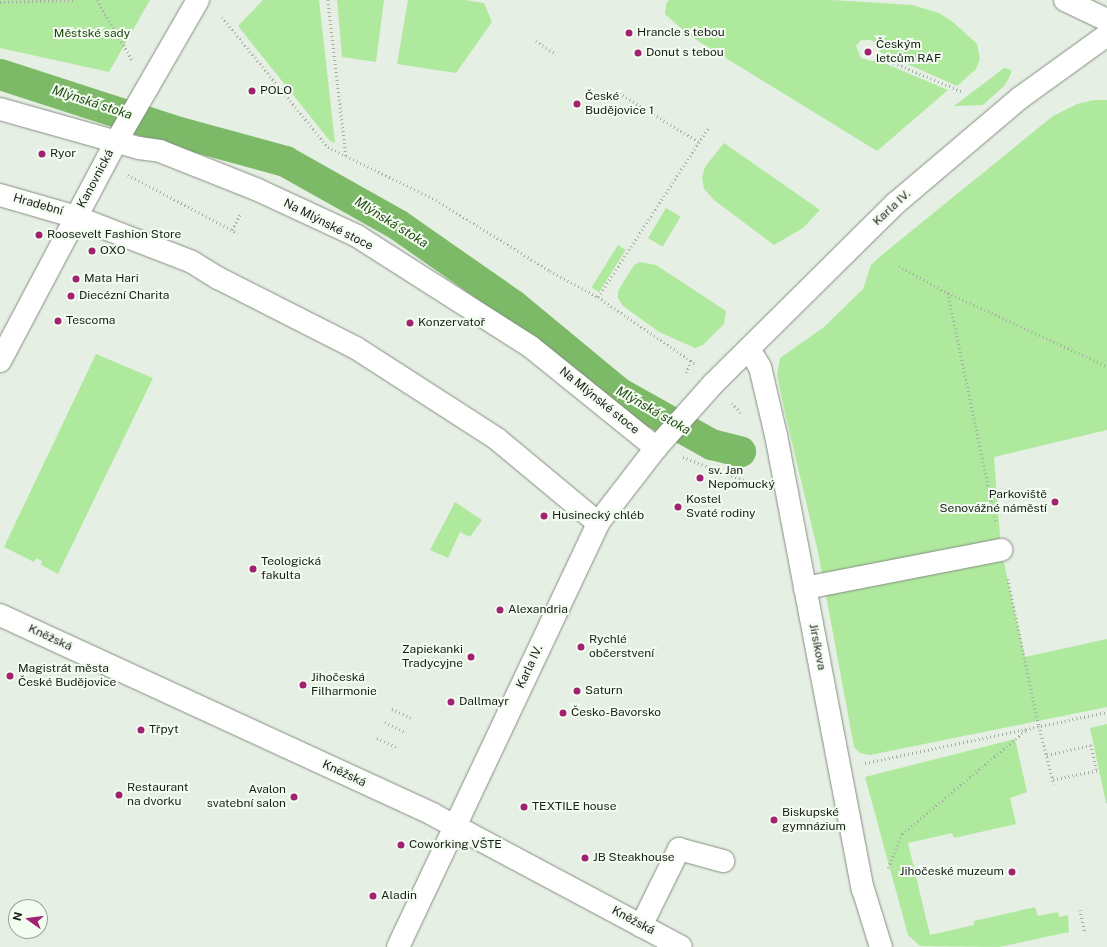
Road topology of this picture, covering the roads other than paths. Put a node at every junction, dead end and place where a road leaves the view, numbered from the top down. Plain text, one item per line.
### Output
1 (198, 0) edge
2 (1065, 0) edge
3 (1107, 20) edge
4 (1107, 35) edge
5 (0, 109) edge
6 (121, 133) junction
7 (0, 194) edge
8 (76, 217) junction
9 (749, 349) junction
10 (0, 361) edge
11 (661, 442) junction
12 (598, 523) junction
13 (1001, 550) dead end
14 (805, 588) junction
15 (0, 616) edge
16 (455, 826) junction
17 (723, 861) dead end
18 (641, 926) junction
19 (398, 947) edge
20 (681, 947) edge
21 (881, 947) edge

1 - 6 street, Kanovnická
2 - 3 street
4 - 9 street, Karla IV.
5 - 6 street, Na Mlýnské stoce
6 - 8 street, Kanovnická
6 - 11 street, Na Mlýnské stoce
7 - 8 street, Hradební
8 - 10 street, Kanovnická
8 - 12 street, Hradební
9 - 11 street, Karla IV.
9 - 14 street, Jirsíkova
11 - 12 street, Karla IV.
12 - 16 street, Karla IV.
13 - 14 street
14 - 21 street, Jirsíkova
15 - 16 street, Kněžská
16 - 18 street, Kněžská
16 - 19 street, Karla IV.
17 - 18 street
18 - 20 street, Kněžská

